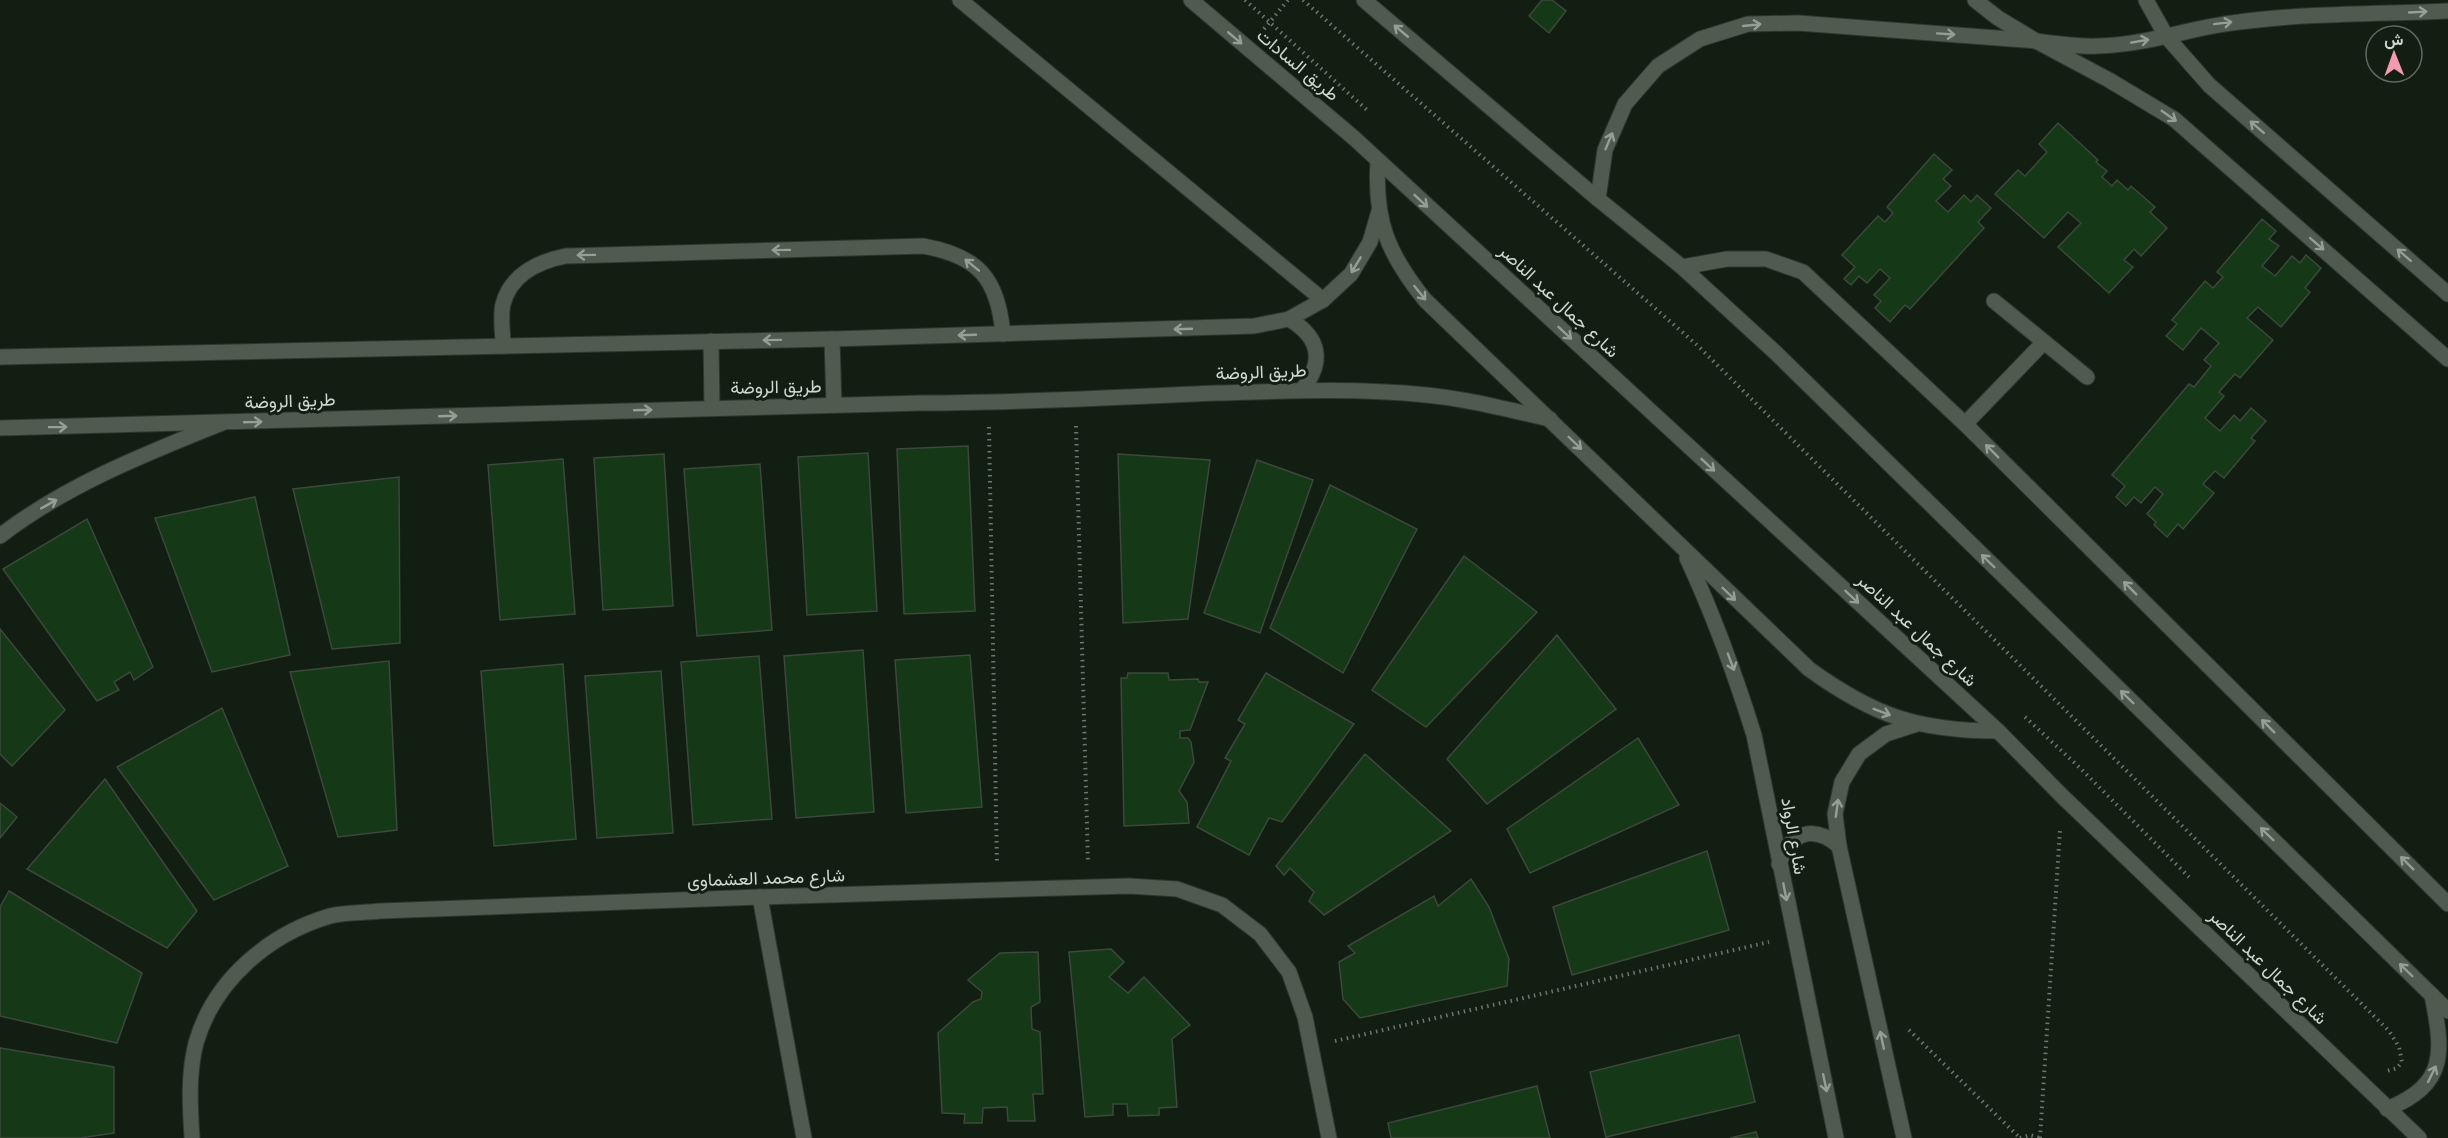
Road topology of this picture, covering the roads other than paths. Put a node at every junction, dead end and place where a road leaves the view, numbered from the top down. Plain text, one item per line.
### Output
1 (960, 0) edge
2 (1191, 0) edge
3 (1364, 0) edge
4 (1975, 0) edge
5 (2146, 0) edge
6 (2448, 11) edge
7 (2166, 36) junction
8 (2036, 41) junction
9 (1378, 161) junction
10 (1598, 198) junction
11 (1379, 212) junction
12 (1682, 267) junction
13 (2448, 294) edge
14 (1323, 300) junction
15 (1994, 301) dead end
16 (1289, 319) junction
17 (1003, 334) junction
18 (832, 339) junction
19 (711, 341) junction
20 (2044, 342) junction
21 (503, 346) junction
22 (0, 357) edge
23 (2448, 358) edge
24 (2088, 378) dead end
25 (1302, 390) junction
26 (834, 405) junction
27 (712, 408) junction
28 (1550, 419) junction
29 (222, 423) junction
30 (1965, 424) junction
31 (0, 428) edge
32 (0, 536) edge
33 (1683, 550) junction
34 (1917, 724) junction
35 (1998, 732) junction
36 (1839, 846) junction
37 (1779, 864) junction
38 (760, 897) junction
39 (2448, 904) edge
40 (2432, 995) junction
41 (2448, 1011) edge
42 (2387, 1109) junction
43 (192, 1138) edge
44 (804, 1138) edge
45 (1329, 1138) edge
46 (1836, 1138) edge
47 (1904, 1138) edge
48 (2420, 1138) edge

1 - 14 street
2 -> 9 street, طريق السادات
10 -> 3 street
4 - 8 street
5 - 7 street
7 -> 6 street
8 -> 7 street
13 -> 7 street
10 -> 8 street
8 -> 23 street
9 - 11 street
9 -> 35 street, شارع جمال عبد الناصر
10 - 12 street
11 -> 14 street
11 -> 28 street
12 - 30 street
40 -> 12 street
14 - 16 street
15 - 20 street
16 -> 17 street
16 - 25 street
17 -> 18 street
17 -> 21 street
18 -> 19 street
18 - 26 street
19 - 21 street
19 - 27 street
20 - 24 street
20 - 30 street
21 - 22 street
25 - 26 street, طريق الروضة
25 - 28 street, طريق الروضة
26 - 27 street, طريق الروضة
29 -> 27 street, طريق الروضة
28 -> 33 street
31 -> 29 street, طريق الروضة
32 -> 29 street
39 -> 30 street
33 -> 34 street
33 -> 37 street, شارع الرواد
34 - 35 street
36 -> 34 street
35 - 42 street, شارع جمال عبد الناصر
36 - 37 street
47 -> 36 street
37 -> 46 street, شارع الرواد
38 - 43 street, شارع محمد العشماوى
38 - 44 street
38 - 45 street, شارع محمد العشماوى
40 - 41 street
42 -> 40 street
42 - 48 street, شارع جمال عبد الناصر

